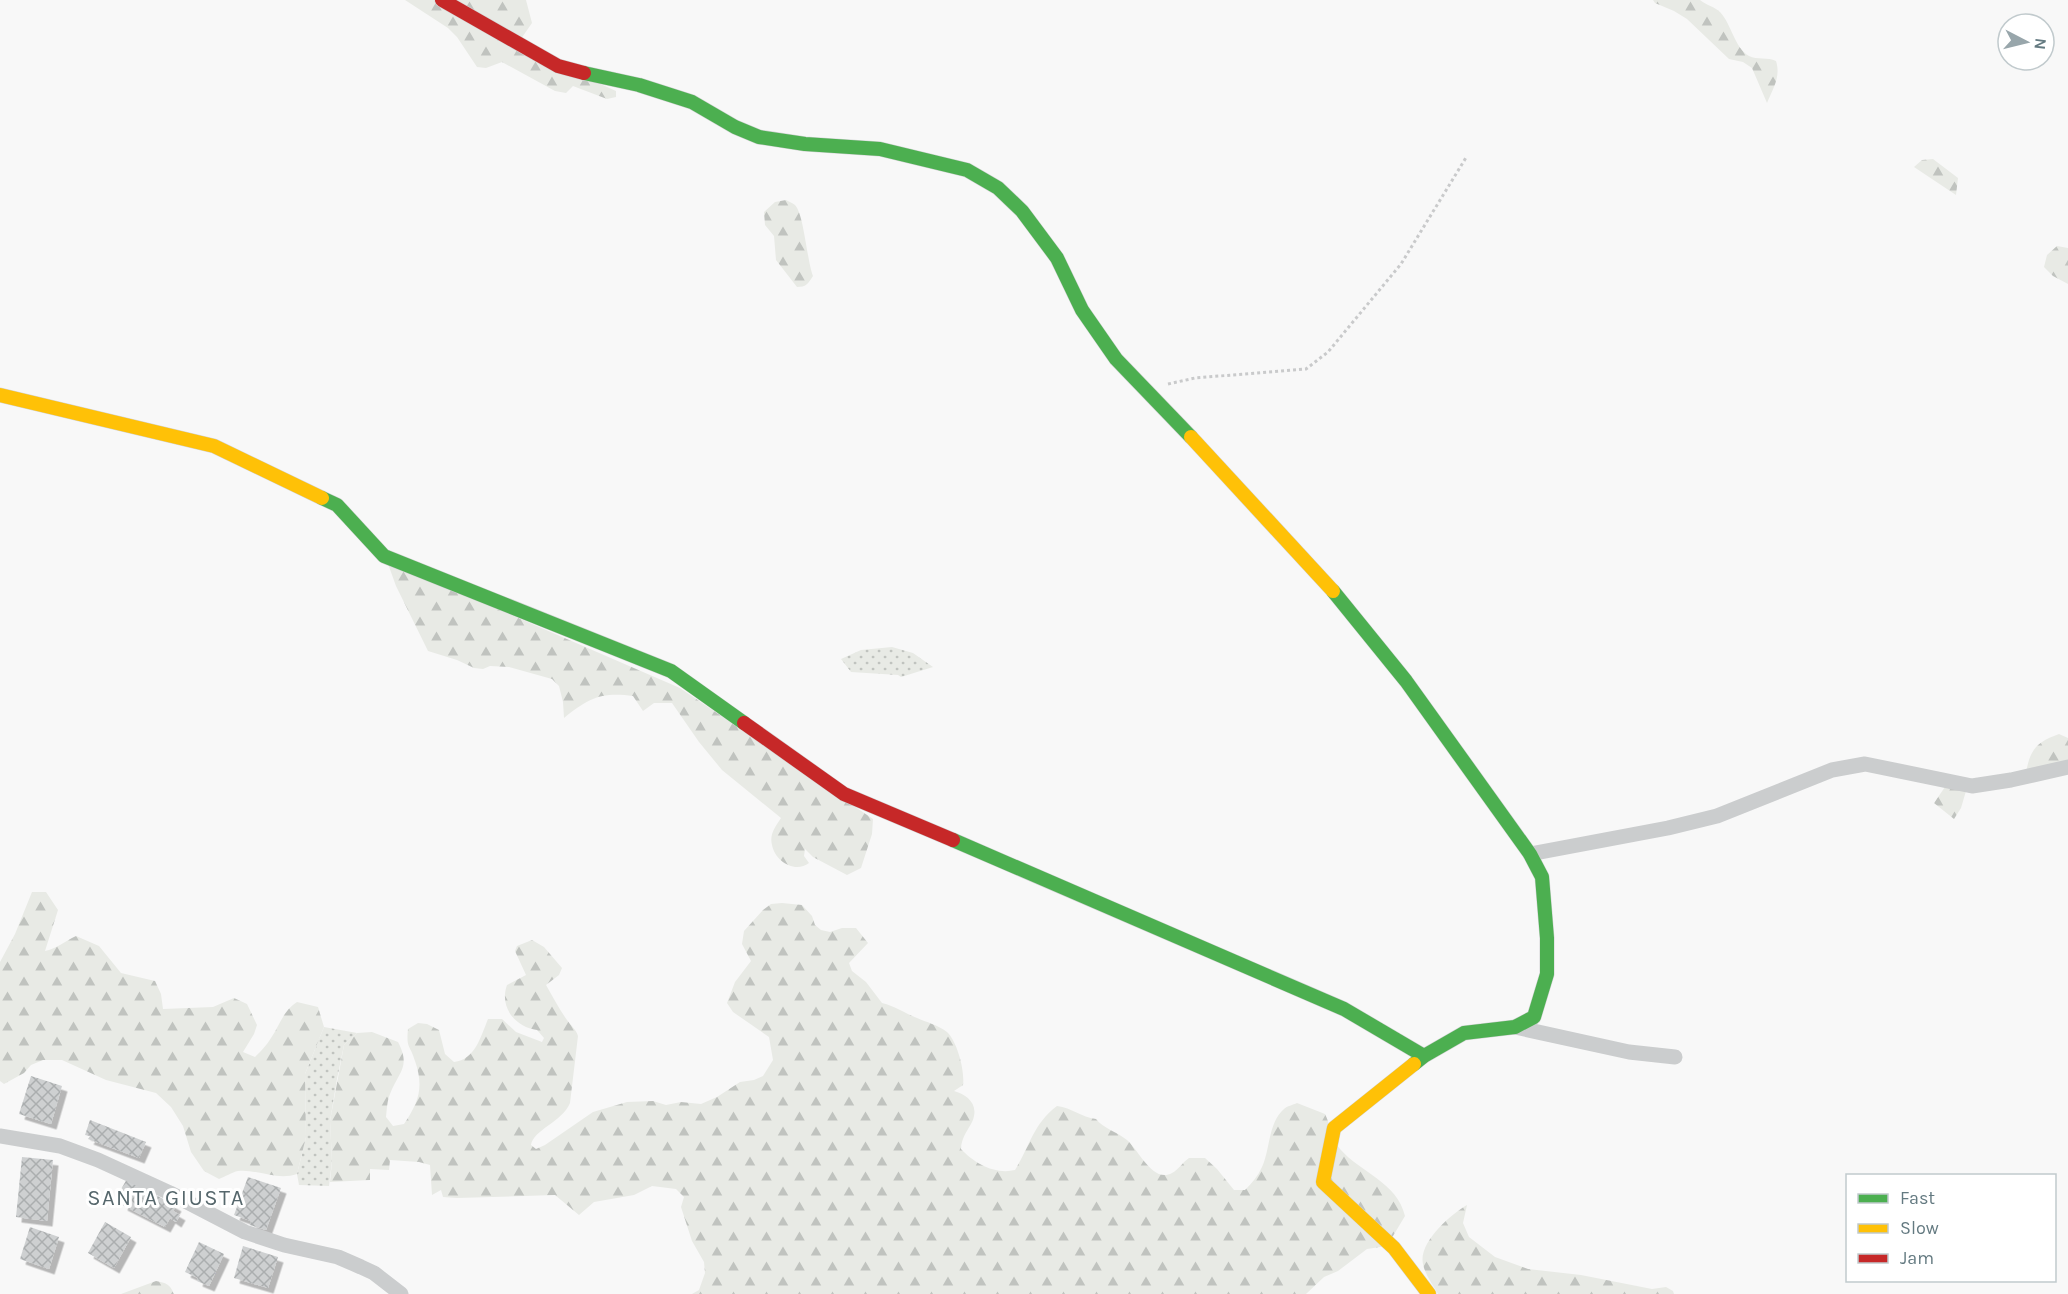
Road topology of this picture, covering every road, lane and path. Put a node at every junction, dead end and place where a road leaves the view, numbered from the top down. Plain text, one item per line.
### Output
1 (442, 0) edge
2 (1467, 156) dead end
3 (0, 396) edge
4 (1157, 400) junction
5 (2068, 767) edge
6 (1530, 854) junction
7 (1515, 1027) junction
8 (1424, 1056) junction
9 (1675, 1057) dead end
10 (0, 1136) edge
11 (401, 1294) edge
12 (1429, 1294) edge

1 - 4 street
2 - 4 path
3 - 8 street
4 - 6 street
5 - 6 street
6 - 7 street
7 - 8 street
7 - 9 street
8 - 12 street
10 - 11 street

